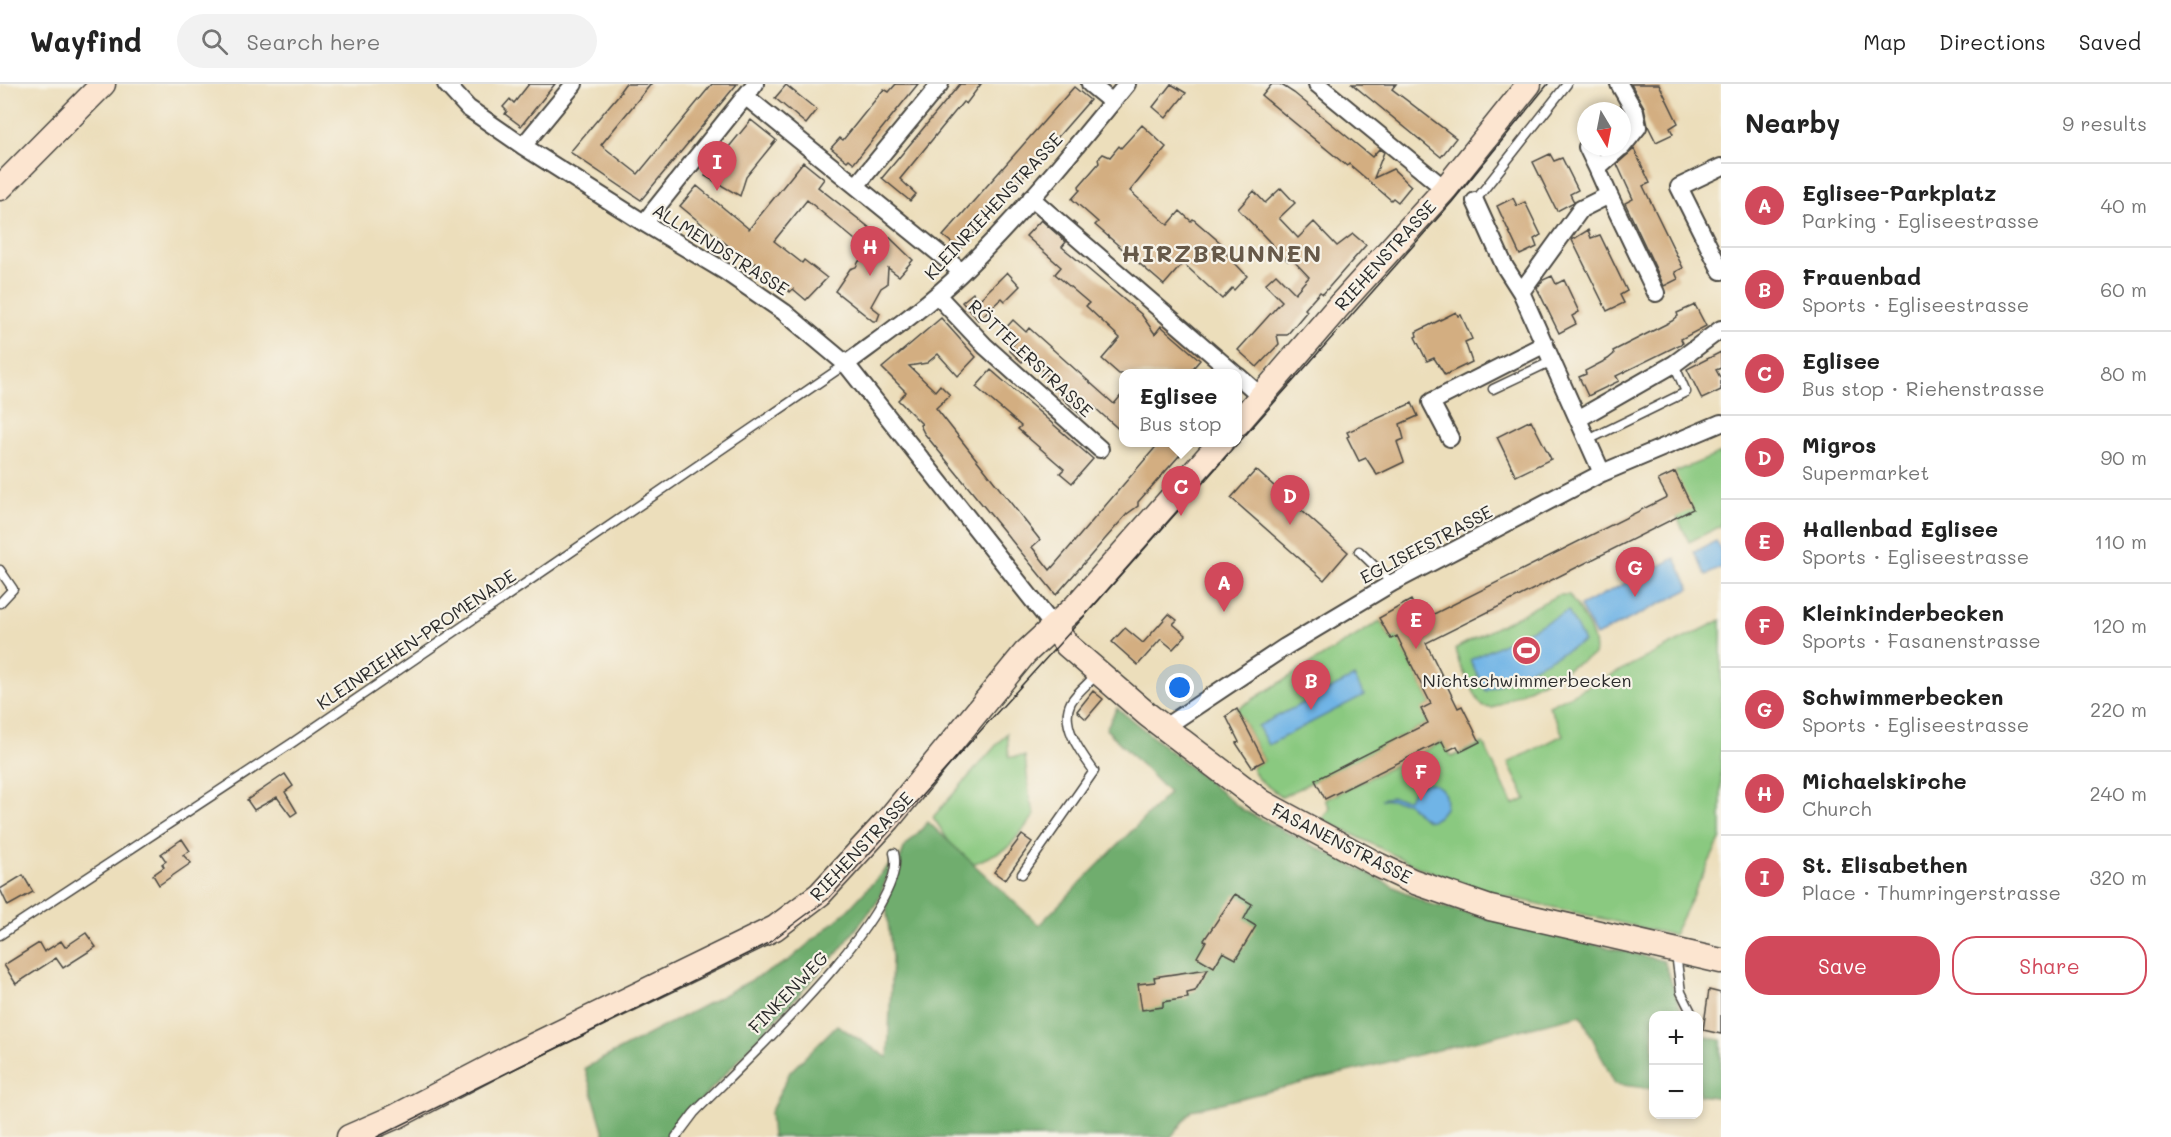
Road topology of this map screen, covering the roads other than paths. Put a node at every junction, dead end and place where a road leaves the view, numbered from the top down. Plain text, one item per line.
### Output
1 (103, 84) edge
2 (446, 84) edge
3 (574, 84) edge
4 (940, 84) edge
5 (1090, 84) edge
6 (1127, 84) edge
7 (1317, 84) edge
8 (1529, 84) edge
9 (1567, 84) edge
10 (1619, 84) edge
11 (750, 90) edge
12 (1112, 102) junction
13 (1629, 102) edge
14 (1631, 105) edge
15 (1631, 136) edge
16 (523, 146) junction
17 (1591, 156) edge
18 (1611, 156) edge
19 (1721, 167) edge
20 (1597, 168) junction
21 (856, 186) junction
22 (0, 188) edge
23 (1445, 189) junction
24 (1609, 195) junction
25 (1032, 198) junction
26 (1475, 201) joint
27 (644, 224) junction
28 (962, 272) junction
29 (1721, 272) edge
30 (1521, 292) junction
31 (1656, 293) dead end
32 (937, 295) junction
33 (1721, 329) edge
34 (1545, 344) junction
35 (1552, 361) junction
36 (846, 364) junction
37 (1674, 364) junction
38 (1229, 369) edge
39 (1242, 380) edge
40 (1493, 389) dead end
41 (1262, 397) junction
42 (1242, 419) edge
43 (1578, 419) junction
44 (1721, 423) edge
45 (1450, 438) dead end
46 (1588, 440) junction
47 (1217, 447) edge
48 (1100, 449) dead end
49 (1602, 473) junction
50 (1359, 550) dead end
51 (0, 570) edge
52 (1392, 583) junction
53 (0, 603) edge
54 (1054, 627) junction
55 (1098, 672) junction
56 (1165, 727) junction
57 (894, 853) dead end
58 (1022, 874) dead end
59 (0, 935) edge
60 (1676, 951) junction
61 (1721, 961) edge
62 (1690, 1011) edge
63 (349, 1137) edge
64 (676, 1137) edge

1 - 22 main road
2 - 16 street, ALLMENDSTRASSE
3 - 16 street
4 - 21 street
5 - 12 street
6 - 12 street, KLEINRIEHENSTRASSE
7 - 23 street
8 - 23 main road, RIEHENSTRASSE
9 - 26 lane
10 - 13 street
11 - 21 street
11 - 27 street
12 - 25 street, KLEINRIEHENSTRASSE
14 - 15 street
16 - 27 street, ALLMENDSTRASSE
17 - 20 street
18 - 20 street
19 - 29 street
20 - 24 street
21 - 28 street
23 - 41 main road, RIEHENSTRASSE
24 - 30 street
24 - 31 street
25 - 28 street, KLEINRIEHENSTRASSE
25 - 38 street
26 - 30 street
27 - 36 street, ALLMENDSTRASSE
28 - 32 street, KLEINRIEHENSTRASSE
30 - 34 street
32 - 36 street, KLEINRIEHENSTRASSE
32 - 48 street, RÖTTELERSTRASSE
33 - 37 street
34 - 35 street
34 - 45 street
35 - 40 lane
35 - 43 street
36 - 54 street, ALLMENDSTRASSE
36 - 59 lane, KLEINRIEHEN-PROMENADE
37 - 43 street
37 - 46 lane
39 - 41 street
41 - 42 main road, RIEHENSTRASSE
43 - 46 street
44 - 49 street, EGLISEESTRASSE
46 - 49 street
47 - 54 main road, RIEHENSTRASSE
49 - 52 street, EGLISEESTRASSE
50 - 52 lane
51 - 53 lane
52 - 56 street, EGLISEESTRASSE
54 - 55 main road, FASANENSTRASSE
54 - 63 main road, RIEHENSTRASSE
55 - 56 main road, FASANENSTRASSE
55 - 58 lane
56 - 60 main road, FASANENSTRASSE
57 - 64 lane, FINKENWEG
60 - 61 main road, FASANENSTRASSE
60 - 62 lane

